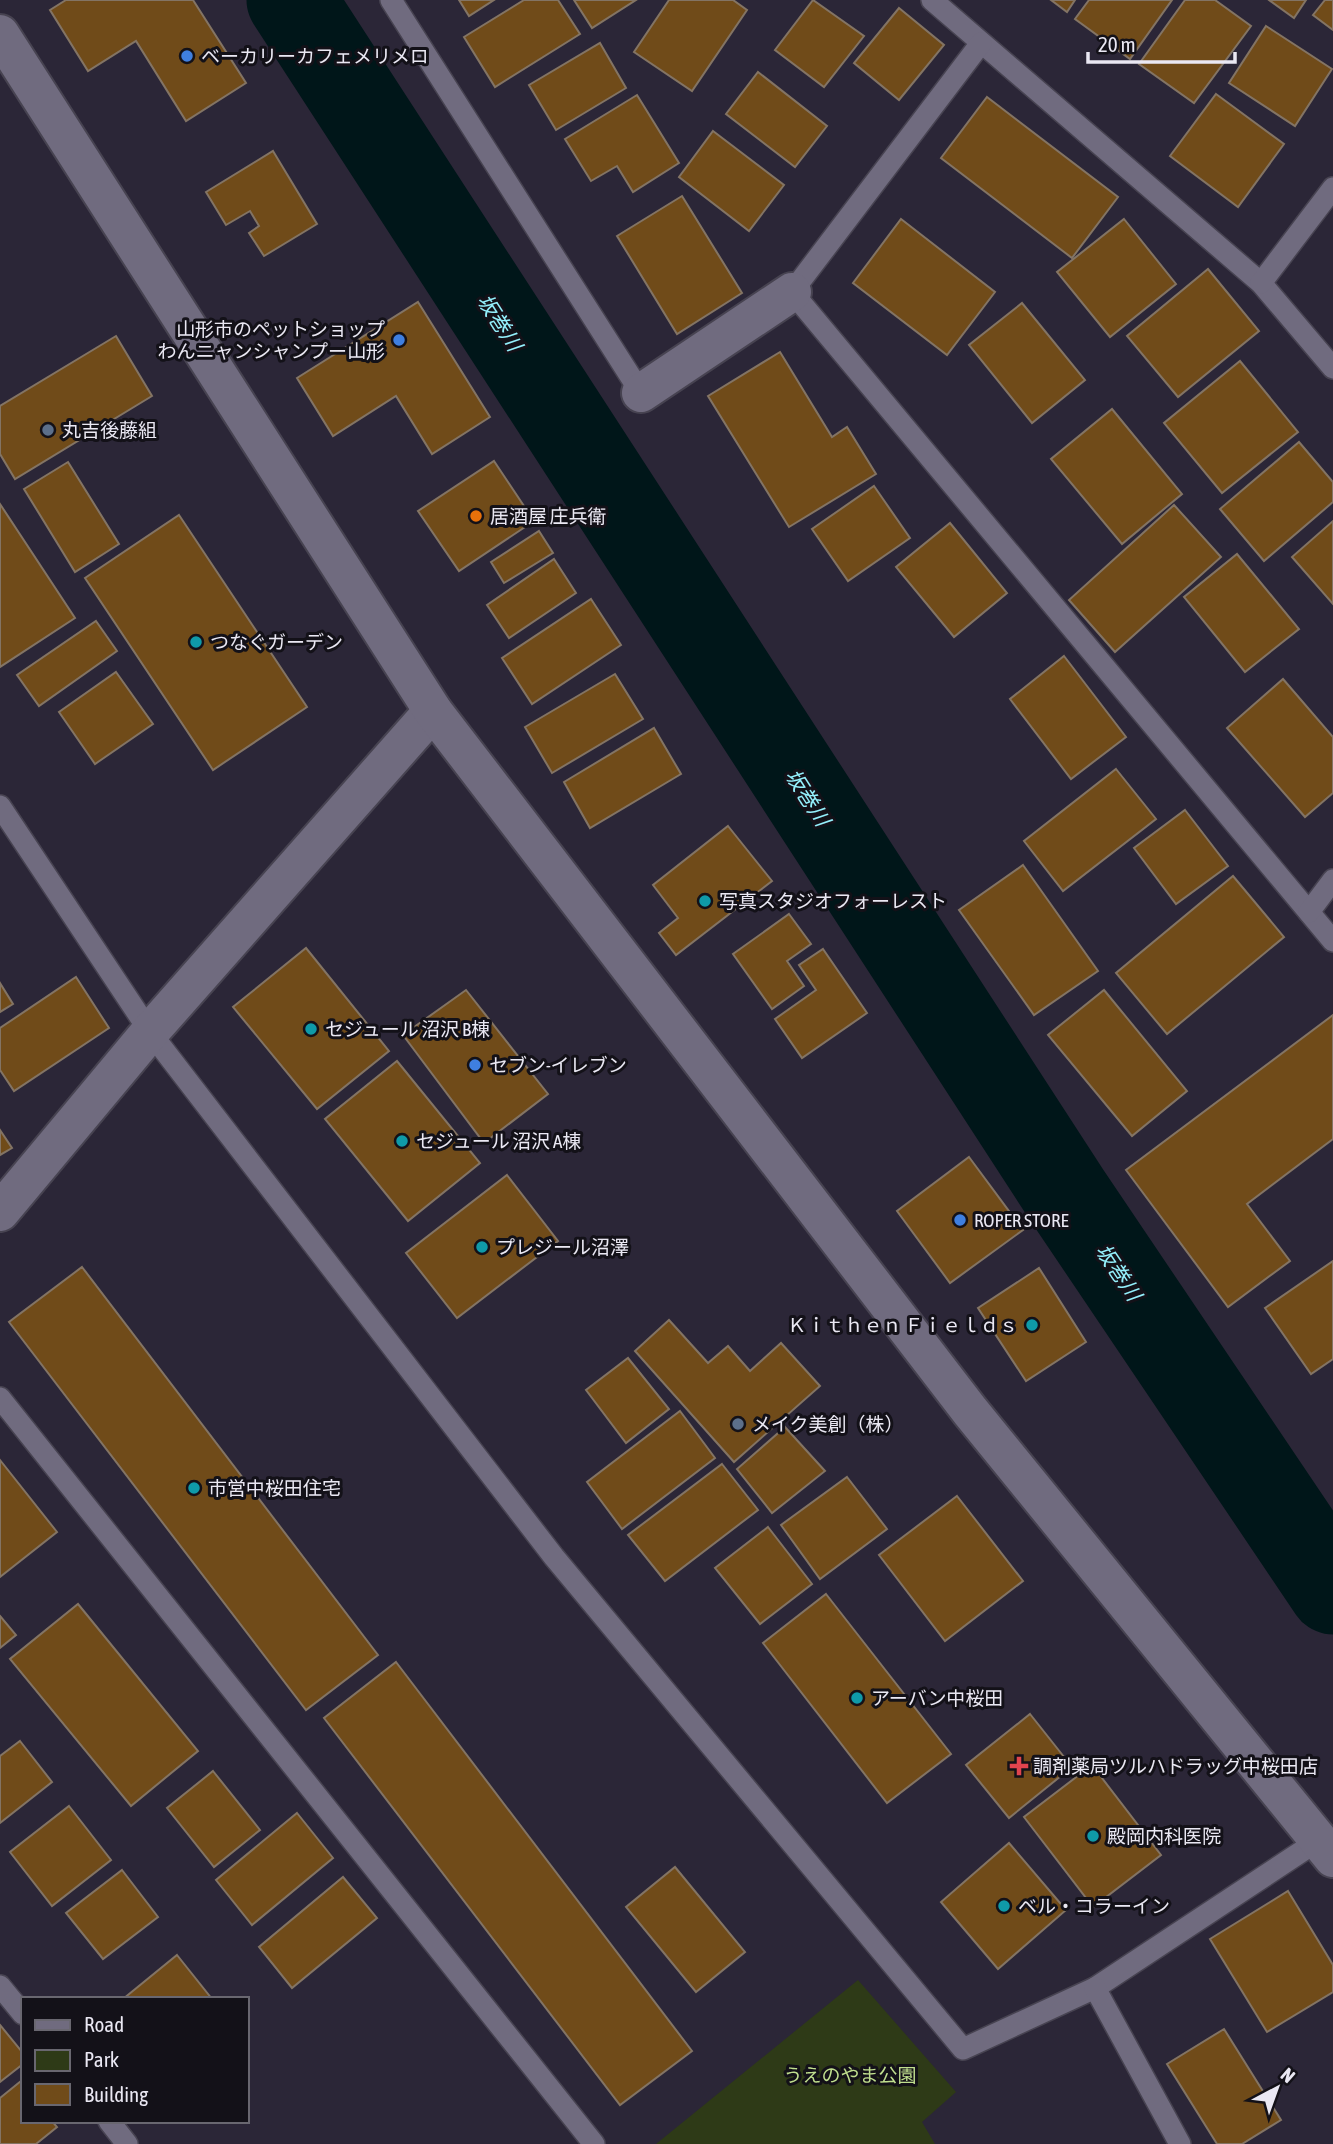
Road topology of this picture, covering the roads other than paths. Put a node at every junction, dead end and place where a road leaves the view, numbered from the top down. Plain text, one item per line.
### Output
1 (391, 0) edge
2 (932, 0) edge
3 (0, 34) edge
4 (981, 43) junction
5 (1333, 188) edge
6 (1261, 283) junction
7 (792, 292) junction
8 (1333, 368) edge
9 (641, 393) joint
10 (433, 711) junction
11 (0, 806) edge
12 (1333, 880) edge
13 (1309, 912) junction
14 (1333, 941) edge
15 (150, 1032) junction
16 (0, 1212) edge
17 (0, 1398) edge
18 (1326, 1849) edge
19 (0, 1986) edge
20 (1095, 1988) junction
21 (21, 2012) edge
22 (111, 2123) edge
23 (127, 2144) edge
24 (594, 2144) edge
25 (1180, 2144) edge

1 - 9 lane
2 - 4 lane
3 - 10 street
4 - 6 lane
4 - 7 lane
5 - 6 lane
6 - 8 lane
7 - 9 street
7 - 13 lane
10 - 15 street
10 - 18 street
11 - 15 lane
12 - 13 lane
13 - 14 lane
15 - 16 street
15 - 20 lane
17 - 24 lane
18 - 20 lane
19 - 21 lane
20 - 25 lane
22 - 23 lane

